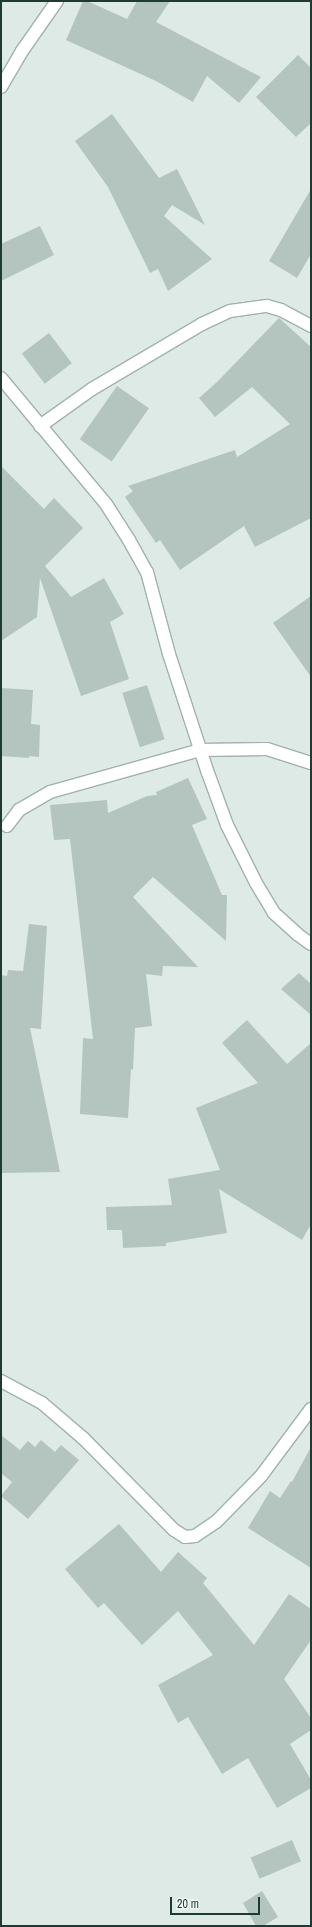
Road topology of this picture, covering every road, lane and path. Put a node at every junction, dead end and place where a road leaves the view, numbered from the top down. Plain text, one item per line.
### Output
1 (57, 1) edge
2 (1, 87) edge
3 (311, 326) edge
4 (1, 378) edge
5 (40, 426) junction
6 (200, 750) junction
7 (311, 763) edge
8 (7, 826) dead end
9 (311, 944) edge
10 (1, 1381) edge
11 (311, 1409) edge

1 - 2 street
3 - 5 street
4 - 5 street
5 - 6 street
6 - 7 street
6 - 8 street
6 - 9 street
10 - 11 street

